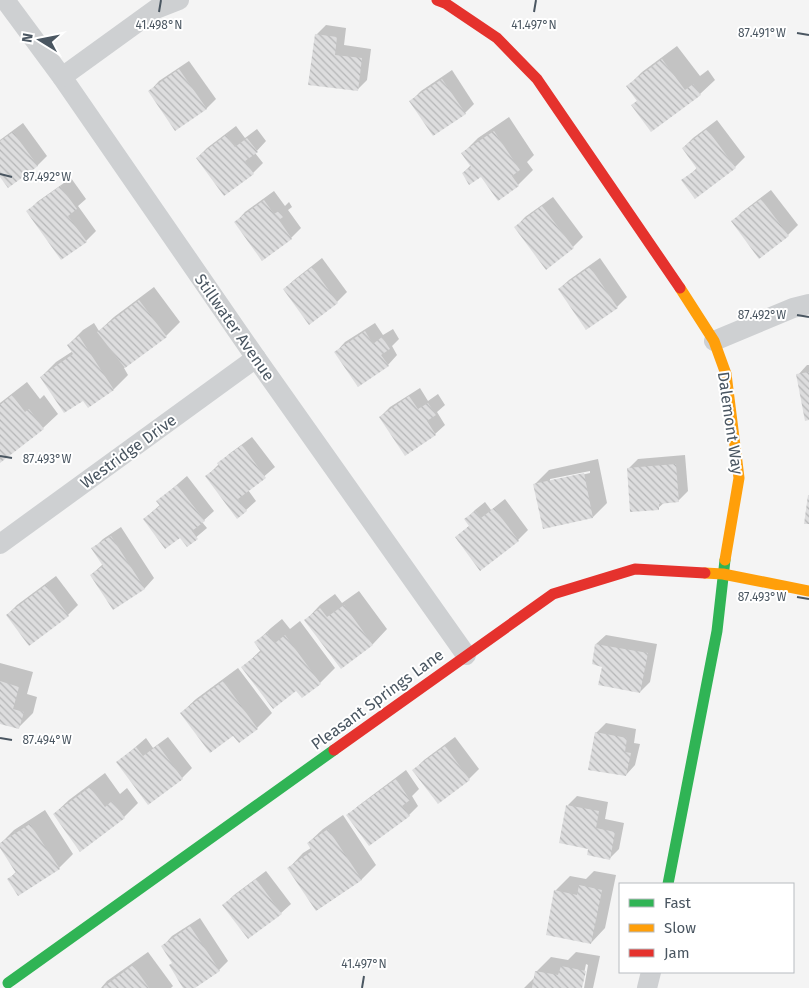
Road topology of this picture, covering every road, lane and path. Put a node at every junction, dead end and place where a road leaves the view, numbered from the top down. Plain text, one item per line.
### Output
1 (5, 0) edge
2 (180, 0) edge
3 (437, 0) edge
4 (62, 77) junction
5 (809, 304) edge
6 (714, 341) junction
7 (256, 358) junction
8 (0, 544) edge
9 (723, 574) junction
10 (809, 591) edge
11 (466, 655) junction
12 (668, 883) edge
13 (651, 973) edge
14 (7, 981) edge
15 (647, 988) edge

1 - 4 street, Stillwater Avenue
2 - 4 street
3 - 6 street, Dalemont Way
4 - 7 street, Stillwater Avenue
5 - 6 street
6 - 9 street, Dalemont Way
7 - 8 street, Westridge Drive
7 - 11 street, Stillwater Avenue
9 - 10 street, Pleasant Springs Lane
9 - 11 street, Pleasant Springs Lane
9 - 12 street, Dalemont Way
11 - 14 street, Pleasant Springs Lane
13 - 15 street

